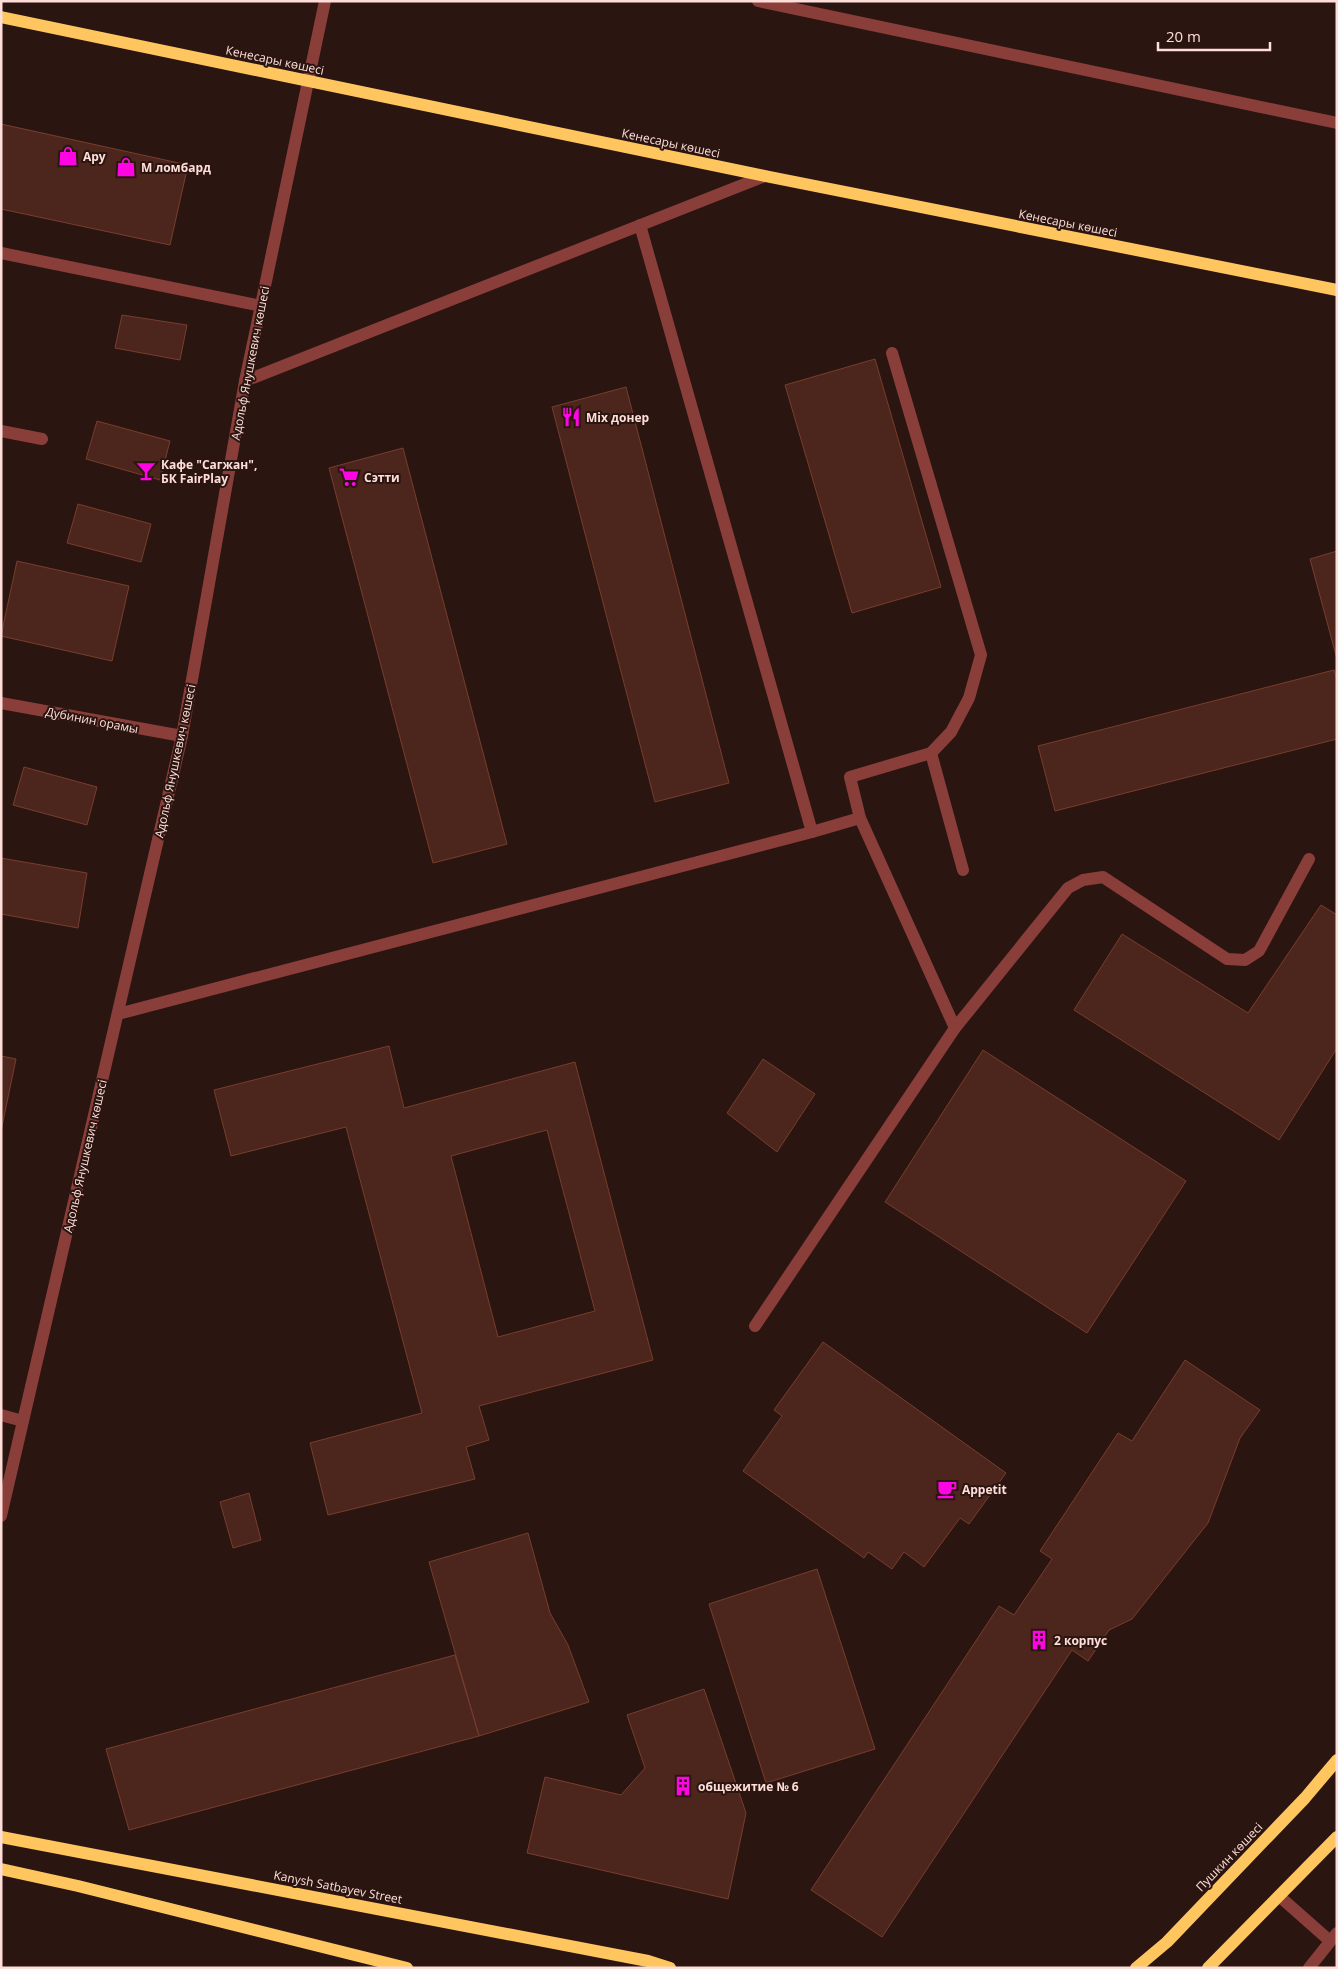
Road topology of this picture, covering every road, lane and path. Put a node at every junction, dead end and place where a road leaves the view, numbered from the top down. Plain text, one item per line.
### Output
1 (326, 1) edge
2 (758, 1) edge
3 (1, 17) edge
4 (308, 81) junction
5 (1337, 123) edge
6 (765, 176) junction
7 (640, 225) junction
8 (1, 253) edge
9 (1337, 290) edge
10 (261, 306) junction
11 (892, 353) dead end
12 (245, 381) junction
13 (1, 431) edge
14 (42, 439) dead end
15 (1, 703) edge
16 (182, 736) junction
17 (932, 753) junction
18 (860, 818) junction
19 (812, 832) junction
20 (1308, 859) dead end
21 (963, 870) dead end
22 (118, 1014) junction
23 (955, 1028) junction
24 (755, 1326) dead end
25 (1, 1415) edge
26 (23, 1421) junction
27 (1, 1516) edge
28 (1337, 1760) edge
29 (1, 1837) edge
30 (1337, 1837) edge
31 (1, 1869) edge
32 (1279, 1896) junction
33 (1334, 1937) edge
34 (407, 1968) edge
35 (670, 1968) edge
36 (1136, 1968) edge
37 (1208, 1968) edge
38 (1309, 1968) edge

1 - 4 street, Адольф Янушкевич көшесі
2 - 5 street
3 - 4 main road, Кенесары көшесі
4 - 6 main road, Кенесары көшесі
4 - 10 street, Адольф Янушкевич көшесі
6 - 7 street
6 - 9 main road, Кенесары көшесі
7 - 12 street
7 - 19 street
8 - 10 street
10 - 12 street, Адольф Янушкевич көшесі
11 - 17 street
12 - 16 street, Адольф Янушкевич көшесі
13 - 14 street
15 - 16 street, Дубинин орамы
16 - 22 street, Адольф Янушкевич көшесі
17 - 18 street
17 - 21 street
18 - 19 street
18 - 23 street
19 - 22 street
20 - 23 street
22 - 26 street, Адольф Янушкевич көшесі
23 - 24 street
25 - 26 street
26 - 27 street, Адольф Янушкевич көшесі
28 - 36 main road, Пушкин көшесі
29 - 35 main road, Kanysh Satbayev Street
30 - 32 main road
31 - 34 main road
32 - 33 street
32 - 37 main road
33 - 38 street

